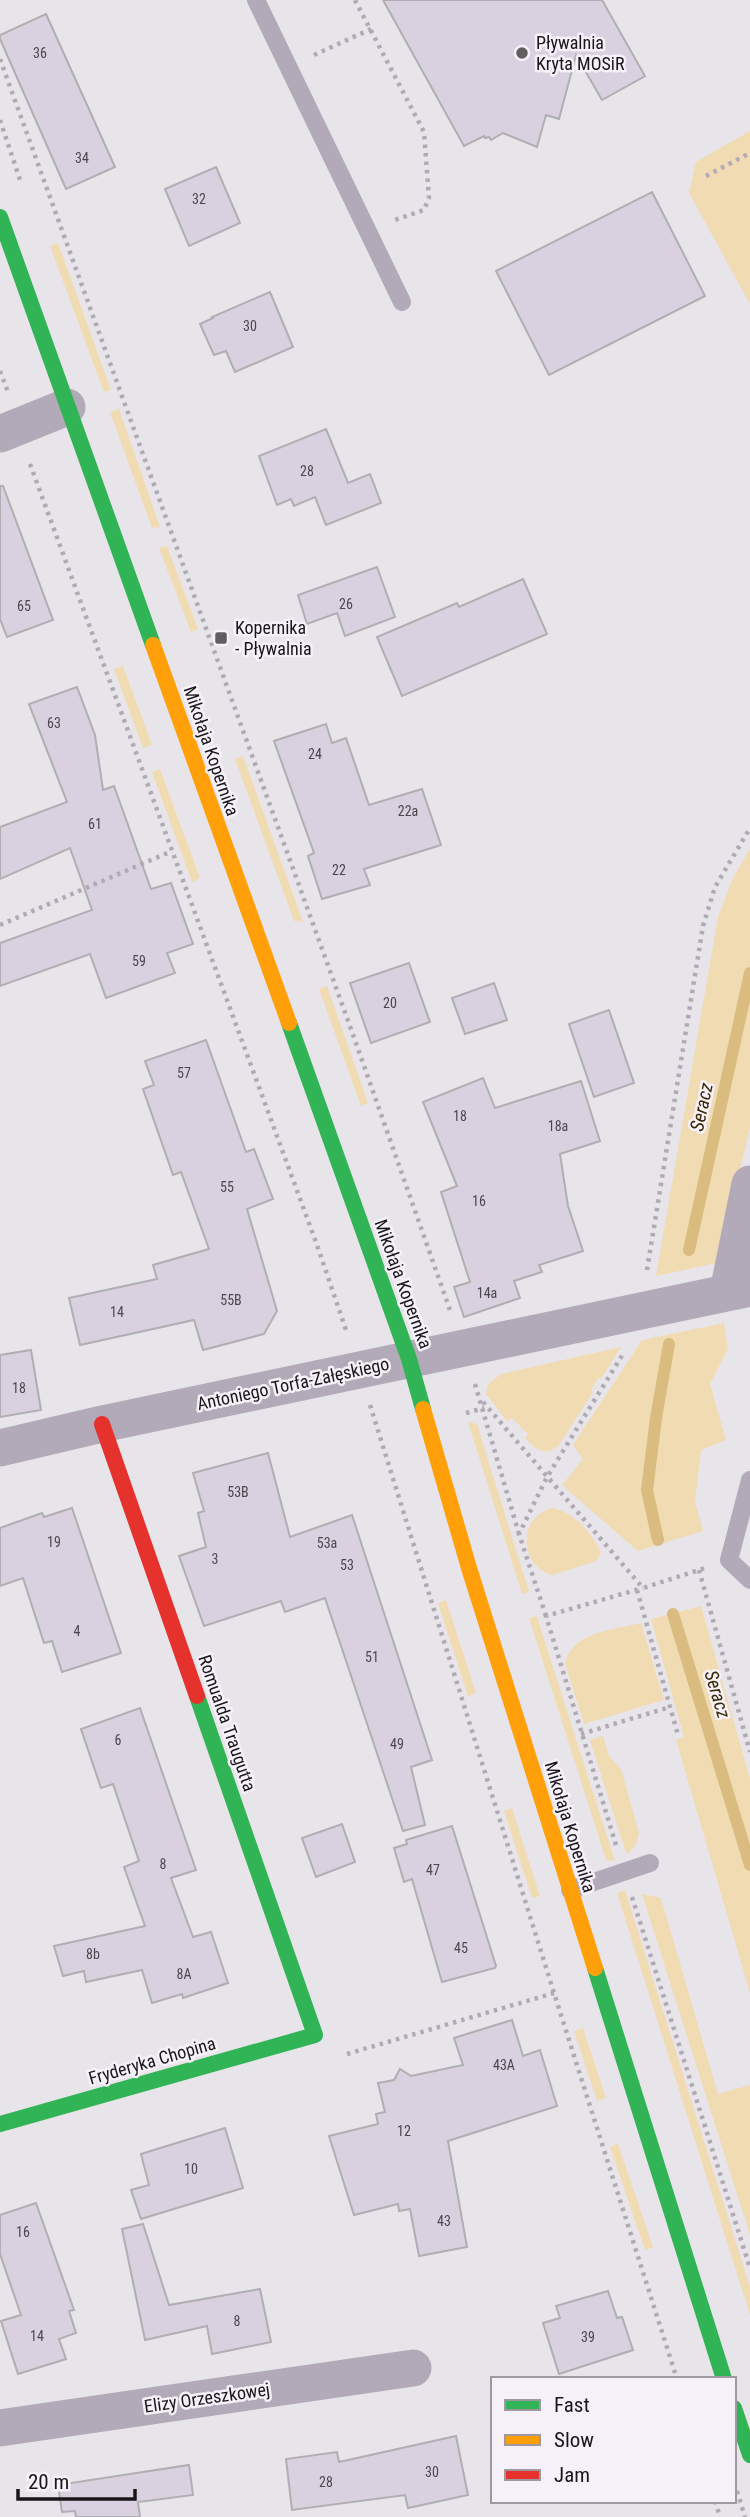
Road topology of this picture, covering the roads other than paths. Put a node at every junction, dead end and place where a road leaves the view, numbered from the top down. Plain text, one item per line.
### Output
1 (256, 0) edge
2 (0, 217) edge
3 (402, 302) dead end
4 (67, 407) junction
5 (0, 434) edge
6 (750, 1184) edge
7 (739, 1290) edge
8 (409, 1359) junction
9 (103, 1424) junction
10 (0, 1448) edge
11 (750, 1480) edge
12 (750, 1580) edge
13 (650, 1863) dead end
14 (570, 1890) junction
15 (315, 2035) joint
16 (0, 2124) edge
17 (414, 2368) dead end
18 (723, 2377) edge
19 (736, 2414) edge
20 (0, 2428) edge
21 (750, 2455) edge

1 - 3 lane
2 - 4 street, Mikołaja Kopernika
4 - 5 street
4 - 8 street, Mikołaja Kopernika
6 - 7 street
7 - 8 street, Antoniego Torfa-Załęskiego
8 - 9 street, Antoniego Torfa-Załęskiego
8 - 14 street, Mikołaja Kopernika
9 - 10 street, Antoniego Torfa-Załęskiego
9 - 15 street, Romualda Traugutta
11 - 12 lane
13 - 14 lane
14 - 18 street, Mikołaja Kopernika
15 - 16 street, Fryderyka Chopina
17 - 20 street, Elizy Orzeszkowej
19 - 21 street

